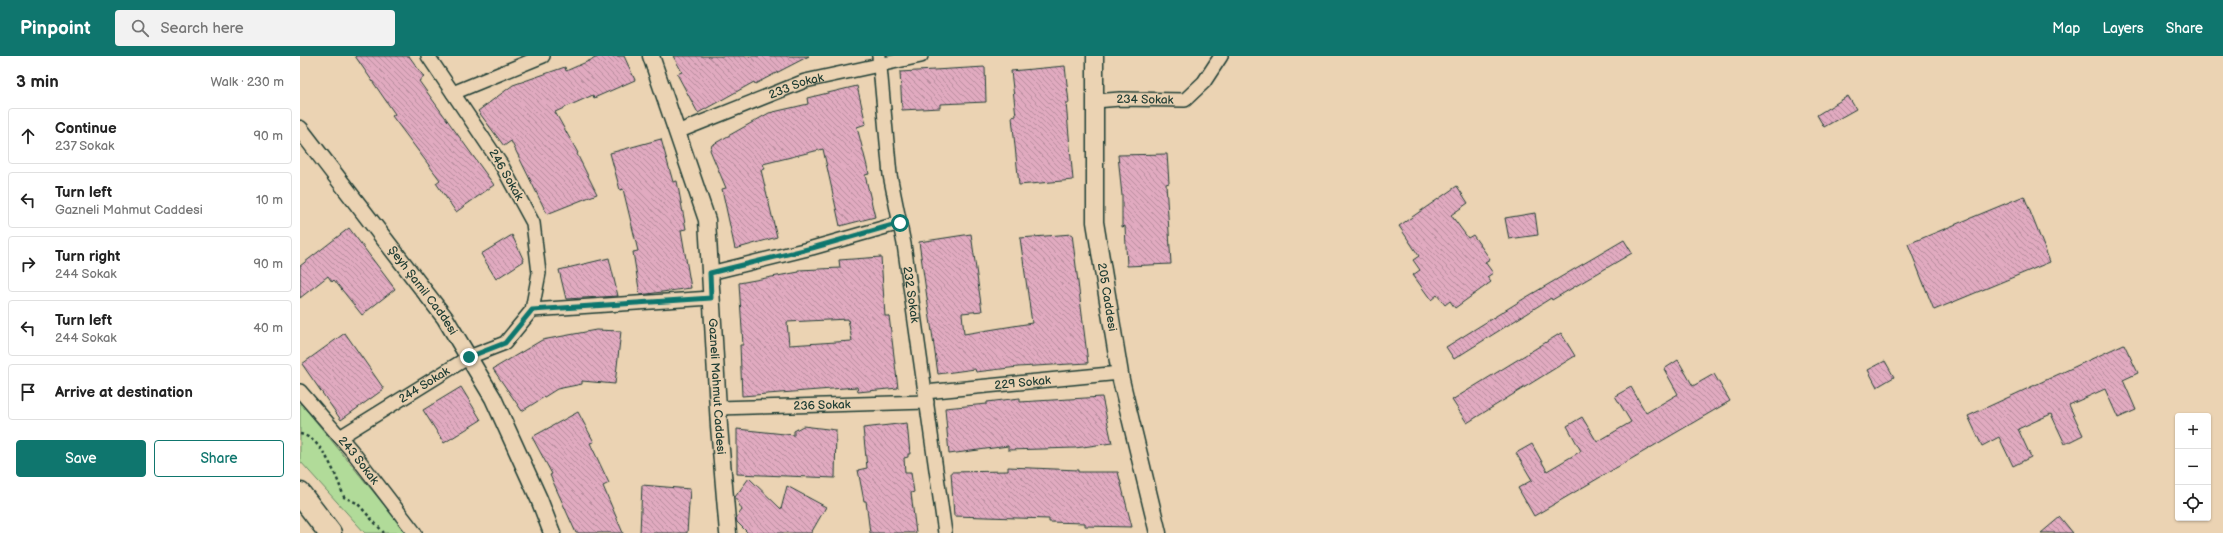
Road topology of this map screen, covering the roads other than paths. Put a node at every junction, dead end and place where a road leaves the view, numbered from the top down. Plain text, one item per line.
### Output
1 (428, 56) edge
2 (543, 56) edge
3 (651, 56) edge
4 (921, 56) edge
5 (1095, 56) edge
6 (1221, 56) edge
7 (880, 60) edge
8 (453, 93) junction
9 (1095, 101) junction
10 (300, 128) edge
11 (677, 132) junction
12 (900, 223) junction
13 (710, 273) junction
14 (711, 298) junction
15 (532, 310) junction
16 (469, 357) junction
17 (1120, 373) junction
18 (300, 391) edge
19 (926, 397) junction
20 (718, 408) junction
21 (340, 437) junction
22 (300, 494) edge
23 (330, 533) edge
24 (415, 533) edge
25 (552, 533) edge
26 (728, 533) edge
27 (945, 533) edge
28 (1158, 533) edge

1 - 8 street, 246 Sokak
2 - 8 street
3 - 11 street, Gazneli Mahmut Caddesi
4 - 7 street, 233 Sokak
5 - 9 street, 205 Caddesi
6 - 9 street, 234 Sokak
7 - 11 street, 233 Sokak
7 - 12 street, 232 Sokak
8 - 15 street, 246 Sokak
9 - 17 street, 205 Caddesi
10 - 16 street, Şeyh Şamil Caddesi
11 - 13 street, Gazneli Mahmut Caddesi
12 - 13 street
12 - 19 street, 232 Sokak
13 - 14 street, Gazneli Mahmut Caddesi
14 - 15 street
14 - 20 street, Gazneli Mahmut Caddesi
15 - 16 street, 244 Sokak
16 - 21 street, 244 Sokak
16 - 25 street, Şeyh Şamil Caddesi
17 - 19 street, 229 Sokak
17 - 28 street, 205 Caddesi
18 - 21 street, 243 Sokak
19 - 20 street, 236 Sokak
19 - 27 street, 232 Sokak
20 - 26 street, Gazneli Mahmut Caddesi
21 - 24 street, 243 Sokak
22 - 23 highway

